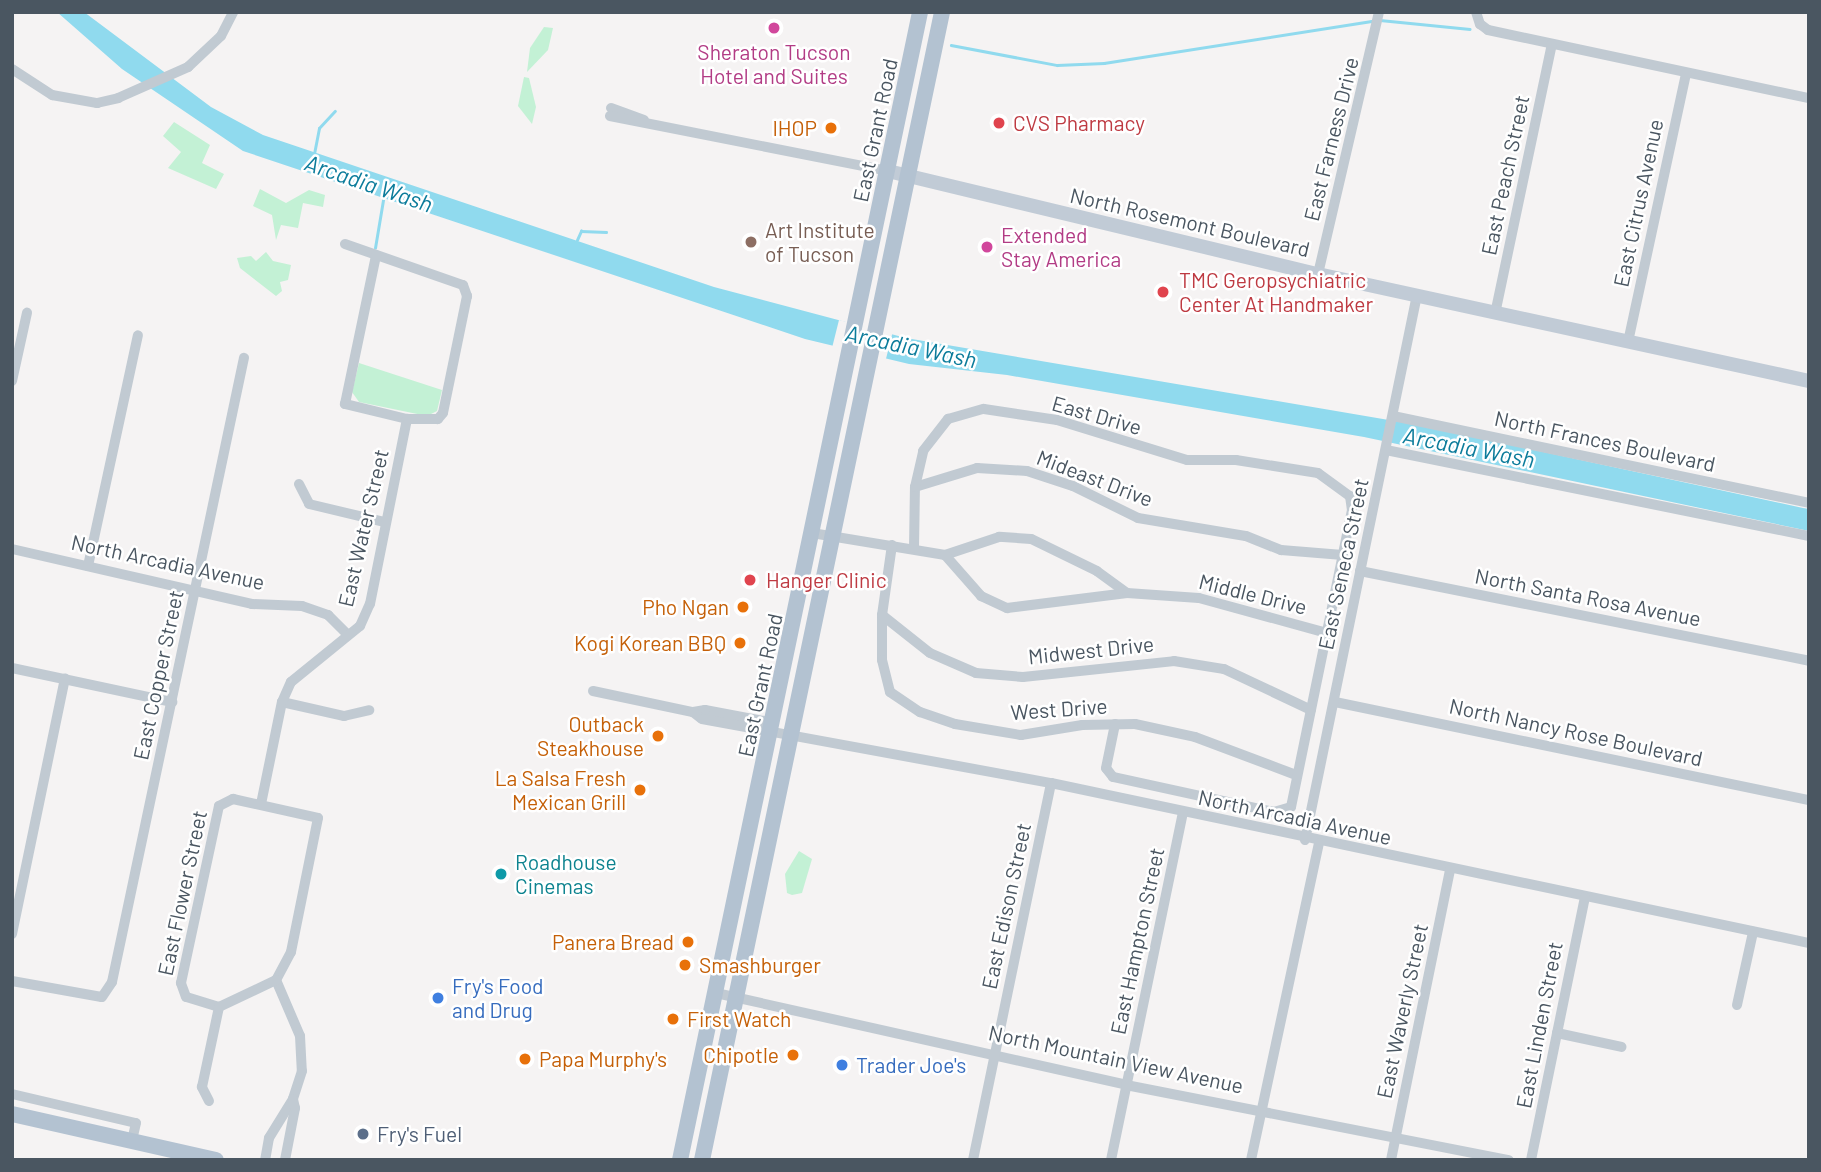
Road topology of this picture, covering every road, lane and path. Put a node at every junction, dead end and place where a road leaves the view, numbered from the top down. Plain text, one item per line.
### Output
1 (233, 12) edge
2 (920, 12) edge
3 (942, 12) edge
4 (1379, 12) edge
5 (1476, 12) edge
6 (1552, 44) junction
7 (12, 69) edge
8 (1686, 73) junction
9 (1809, 99) edge
10 (611, 112) dead end
11 (888, 171) junction
12 (908, 175) junction
13 (345, 244) dead end
14 (376, 255) junction
15 (1318, 274) junction
16 (1417, 295) junction
17 (27, 313) dead end
18 (1495, 314) junction
19 (138, 335) dead end
20 (1628, 342) junction
21 (244, 358) dead end
22 (12, 381) edge
23 (1809, 381) edge
24 (1392, 418) junction
25 (407, 419) junction
26 (1386, 448) junction
27 (299, 484) dead end
28 (915, 487) junction
29 (1809, 503) edge
30 (384, 522) junction
31 (812, 533) junction
32 (1809, 536) edge
33 (834, 537) junction
34 (892, 545) junction
35 (914, 548) junction
36 (12, 549) edge
37 (945, 555) junction
38 (1343, 555) junction
39 (88, 566) junction
40 (1360, 571) junction
41 (197, 591) junction
42 (1127, 593) junction
43 (882, 615) junction
44 (1327, 633) junction
45 (348, 635) junction
46 (1809, 661) edge
47 (12, 668) edge
48 (65, 678) junction
49 (593, 691) dead end
50 (172, 702) junction
51 (282, 702) junction
52 (1335, 702) junction
53 (369, 710) dead end
54 (1311, 710) junction
55 (1115, 724) junction
56 (772, 729) junction
57 (794, 734) junction
58 (1296, 775) junction
59 (1051, 783) junction
60 (1809, 800) edge
61 (261, 804) junction
62 (1184, 813) junction
63 (1305, 840) junction
64 (1320, 843) junction
65 (1450, 870) junction
66 (1585, 898) junction
67 (1753, 932) junction
68 (12, 934) edge
69 (1809, 943) edge
70 (276, 980) junction
71 (12, 981) edge
72 (716, 993) junction
73 (736, 998) junction
74 (1737, 1005) dead end
75 (219, 1007) junction
76 (1557, 1032) junction
77 (1622, 1048) dead end
78 (994, 1054) junction
79 (1126, 1085) junction
80 (12, 1094) edge
81 (293, 1099) junction
82 (209, 1101) dead end
83 (1262, 1109) junction
84 (12, 1114) edge
85 (1396, 1137) junction
86 (132, 1141) junction
87 (216, 1160) edge
88 (265, 1160) edge
89 (285, 1160) edge
90 (680, 1160) edge
91 (702, 1160) edge
92 (973, 1160) edge
93 (1111, 1160) edge
94 (1251, 1160) edge
95 (1391, 1160) edge
96 (1509, 1160) edge
97 (1531, 1160) edge

1 - 7 street
2 - 11 main road, East Grant Road
3 - 12 main road, East Grant Road
4 - 15 street, East Farness Drive
5 - 6 street
6 - 8 street
6 - 18 street, East Peach Street
8 - 9 street
8 - 20 street, East Citrus Avenue
10 - 11 street, North Rosemont Boulevard
11 - 12 street, North Rosemont Boulevard
11 - 31 main road, East Grant Road
12 - 15 street, North Rosemont Boulevard
12 - 33 main road, East Grant Road
13 - 14 street
14 - 25 street
14 - 25 street
15 - 16 street, North Rosemont Boulevard
16 - 18 street, North Rosemont Boulevard
16 - 24 street, East Seneca Street
17 - 22 street
18 - 20 street, North Rosemont Boulevard
19 - 39 street
20 - 23 street, North Rosemont Boulevard
21 - 41 street, East Copper Street
24 - 26 street, East Seneca Street
24 - 29 street, North Frances Boulevard
25 - 30 street, East Water Street
26 - 32 street
26 - 40 street, East Seneca Street
27 - 30 street
28 - 35 street, East Drive
28 - 38 street, Mideast Drive
28 - 38 street, East Drive
30 - 45 street, East Water Street
31 - 33 street
31 - 56 main road, East Grant Road
33 - 34 street
33 - 57 main road, East Grant Road
34 - 35 street
34 - 43 street, West Drive
35 - 37 street
36 - 39 street, North Arcadia Avenue
37 - 42 street
37 - 42 street, Middle Drive
38 - 44 street
39 - 41 street, North Arcadia Avenue
40 - 46 street, North Santa Rosa Avenue
40 - 52 street, East Seneca Street
41 - 45 street, North Arcadia Avenue
41 - 50 street, East Copper Street
42 - 44 street, Middle Drive
43 - 54 street, Midwest Drive
43 - 55 street, West Drive
44 - 54 street
45 - 51 street, East Water Street
47 - 48 street
48 - 50 street
48 - 68 street
49 - 56 street, North Arcadia Avenue
50 - 71 street, East Copper Street
51 - 53 street
51 - 61 street, East Water Street
52 - 60 street, North Nancy Rose Boulevard
52 - 63 street, East Seneca Street
54 - 58 street
55 - 58 street, West Drive
55 - 58 street
56 - 57 street, North Arcadia Avenue
56 - 72 main road, East Grant Road
57 - 59 street, North Arcadia Avenue
57 - 73 main road, East Grant Road
59 - 62 street, North Arcadia Avenue
59 - 78 street, East Edison Street
61 - 70 street
61 - 75 street, East Flower Street
62 - 63 street, North Arcadia Avenue
62 - 79 street, East Hampton Street
63 - 64 street, North Arcadia Avenue
64 - 65 street, North Arcadia Avenue
64 - 83 street
65 - 66 street, North Arcadia Avenue
65 - 85 street, East Waverly Street
66 - 67 street, North Arcadia Avenue
66 - 76 street, East Linden Street
67 - 69 street, North Arcadia Avenue
67 - 74 street
70 - 75 street
70 - 81 street
72 - 73 street, North Mountain View Avenue
72 - 90 main road, East Grant Road
73 - 78 street, North Mountain View Avenue
73 - 91 main road, East Grant Road
75 - 82 street
76 - 77 street
76 - 97 street, East Linden Street
78 - 79 street, North Mountain View Avenue
78 - 92 street, East Edison Street
79 - 83 street, North Mountain View Avenue
79 - 93 street, East Hampton Street
80 - 86 street
81 - 88 street
81 - 89 street
83 - 85 street, North Mountain View Avenue
83 - 94 street
84 - 86 main road
85 - 95 street, East Waverly Street
85 - 96 street, North Mountain View Avenue
86 - 87 main road

